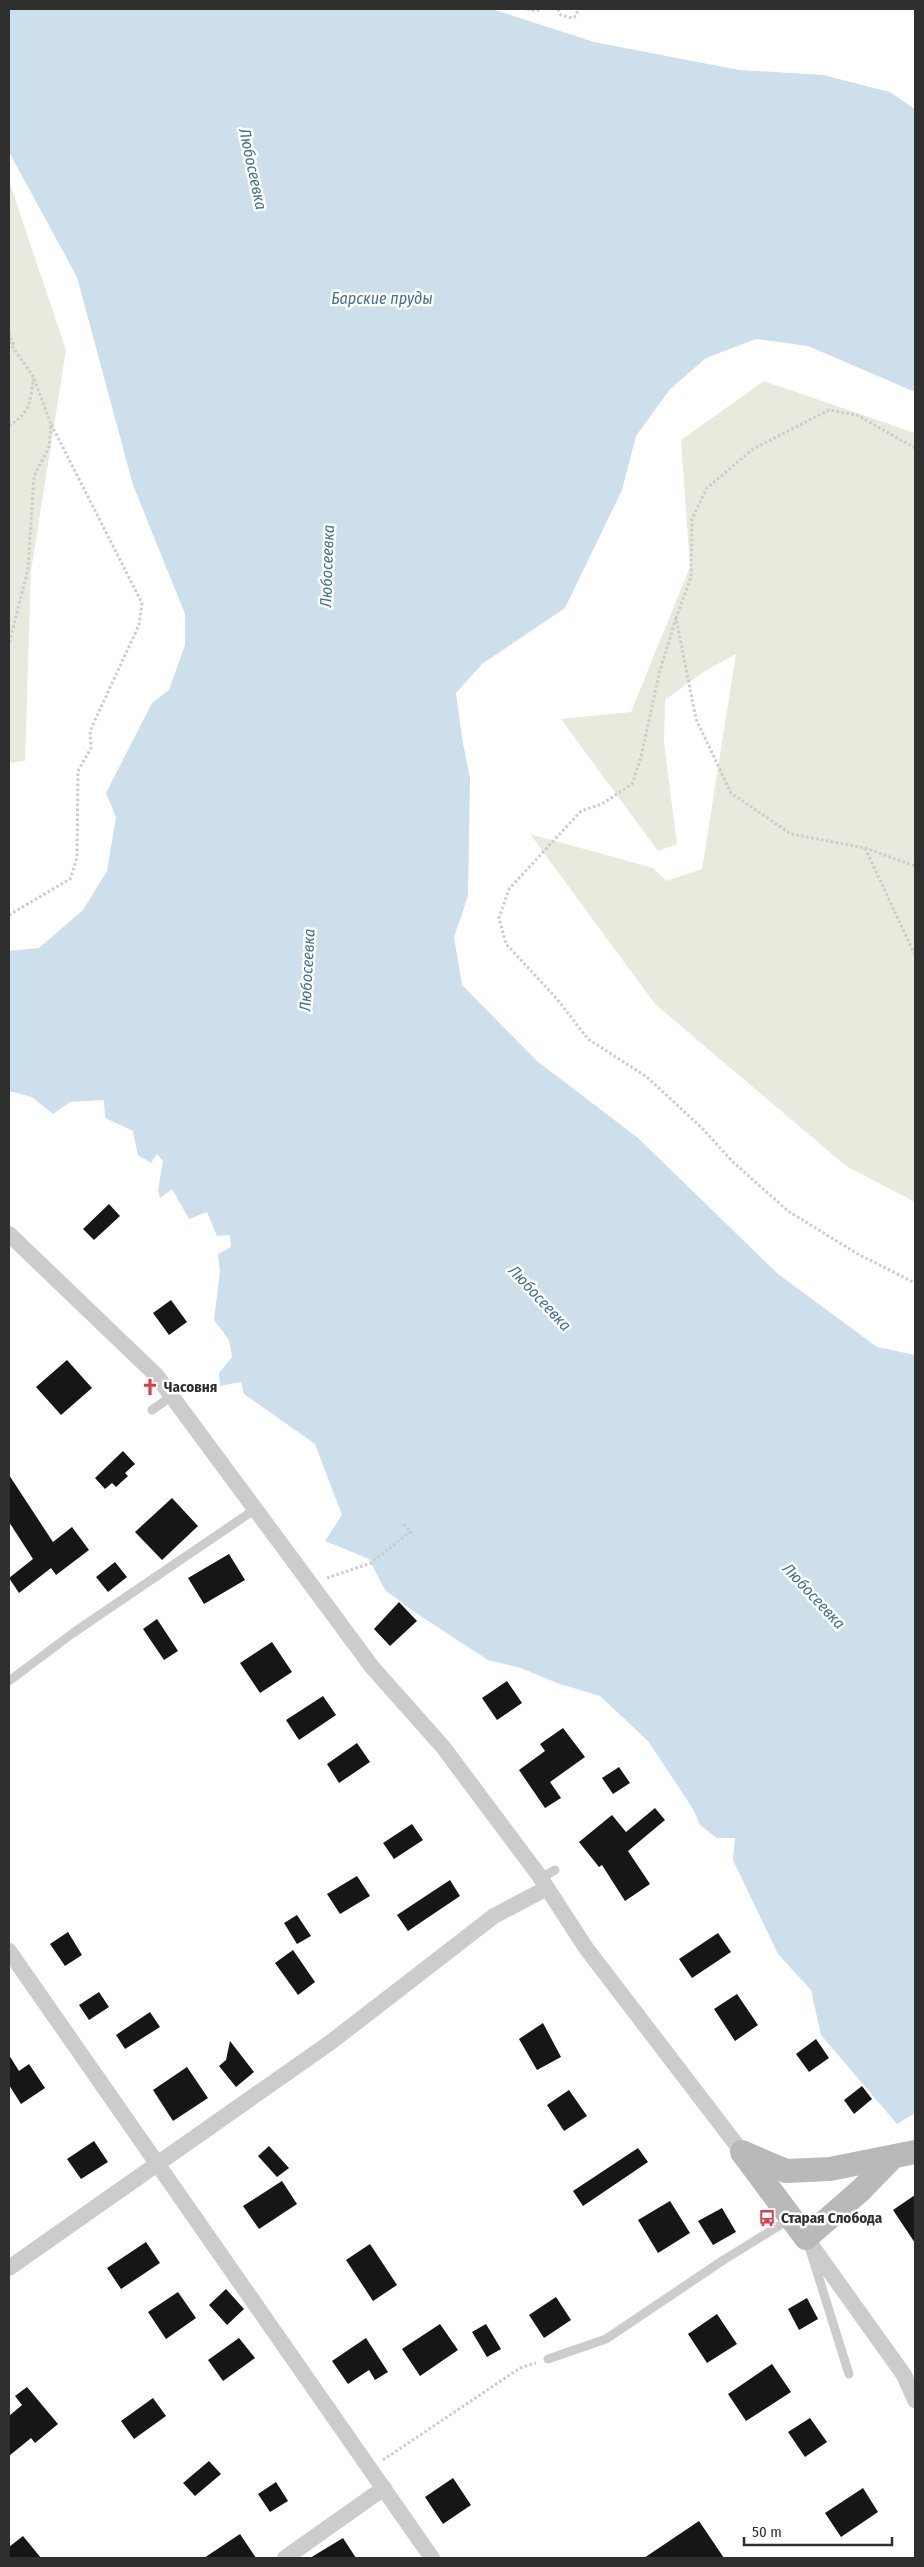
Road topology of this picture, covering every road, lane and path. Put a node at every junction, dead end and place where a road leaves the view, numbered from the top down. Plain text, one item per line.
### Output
1 (527, 9) edge
2 (541, 9) edge
3 (558, 9) edge
4 (578, 9) edge
5 (9, 333) edge
6 (9, 342) edge
7 (15, 349) junction
8 (33, 376) junction
9 (51, 424) junction
10 (9, 426) edge
11 (915, 448) edge
12 (676, 618) junction
13 (9, 644) edge
14 (865, 848) junction
15 (915, 866) edge
16 (9, 915) edge
17 (915, 955) edge
18 (9, 1234) edge
19 (915, 1283) edge
20 (172, 1396) junction
21 (152, 1410) dead end
22 (254, 1510) junction
23 (404, 1524) dead end
24 (410, 1532) junction
25 (414, 1536) dead end
26 (312, 1587) junction
27 (9, 1681) edge
28 (548, 1879) junction
29 (9, 1951) edge
30 (742, 2152) junction
31 (915, 2152) edge
32 (892, 2158) junction
33 (159, 2164) junction
34 (786, 2171) junction
35 (774, 2196) junction
36 (790, 2220) junction
37 (806, 2238) junction
38 (9, 2268) edge
39 (548, 2359) joint
40 (849, 2374) dead end
41 (915, 2400) edge
42 (370, 2468) junction
43 (384, 2488) junction
44 (285, 2558) edge
45 (432, 2558) edge

1 - 2 path
3 - 4 path
5 - 7 path
6 - 7 path
7 - 8 path
8 - 9 path
8 - 10 path
9 - 13 path
9 - 16 path
11 - 12 path
12 - 14 path
12 - 19 path
14 - 15 path
14 - 17 path
18 - 20 street
20 - 21 lane
20 - 22 street
22 - 26 street
22 - 27 lane
23 - 24 path
24 - 25 path
24 - 26 path
26 - 28 street
28 - 30 street
28 - 33 street
29 - 33 street
30 - 34 street
30 - 35 street
31 - 32 street
32 - 34 street
32 - 37 street
33 - 38 street
33 - 42 street
34 - 35 street
35 - 36 street
36 - 37 street
36 - 39 lane
37 - 40 lane
37 - 41 street
39 - 42 path
42 - 43 street
43 - 44 street
43 - 45 street

